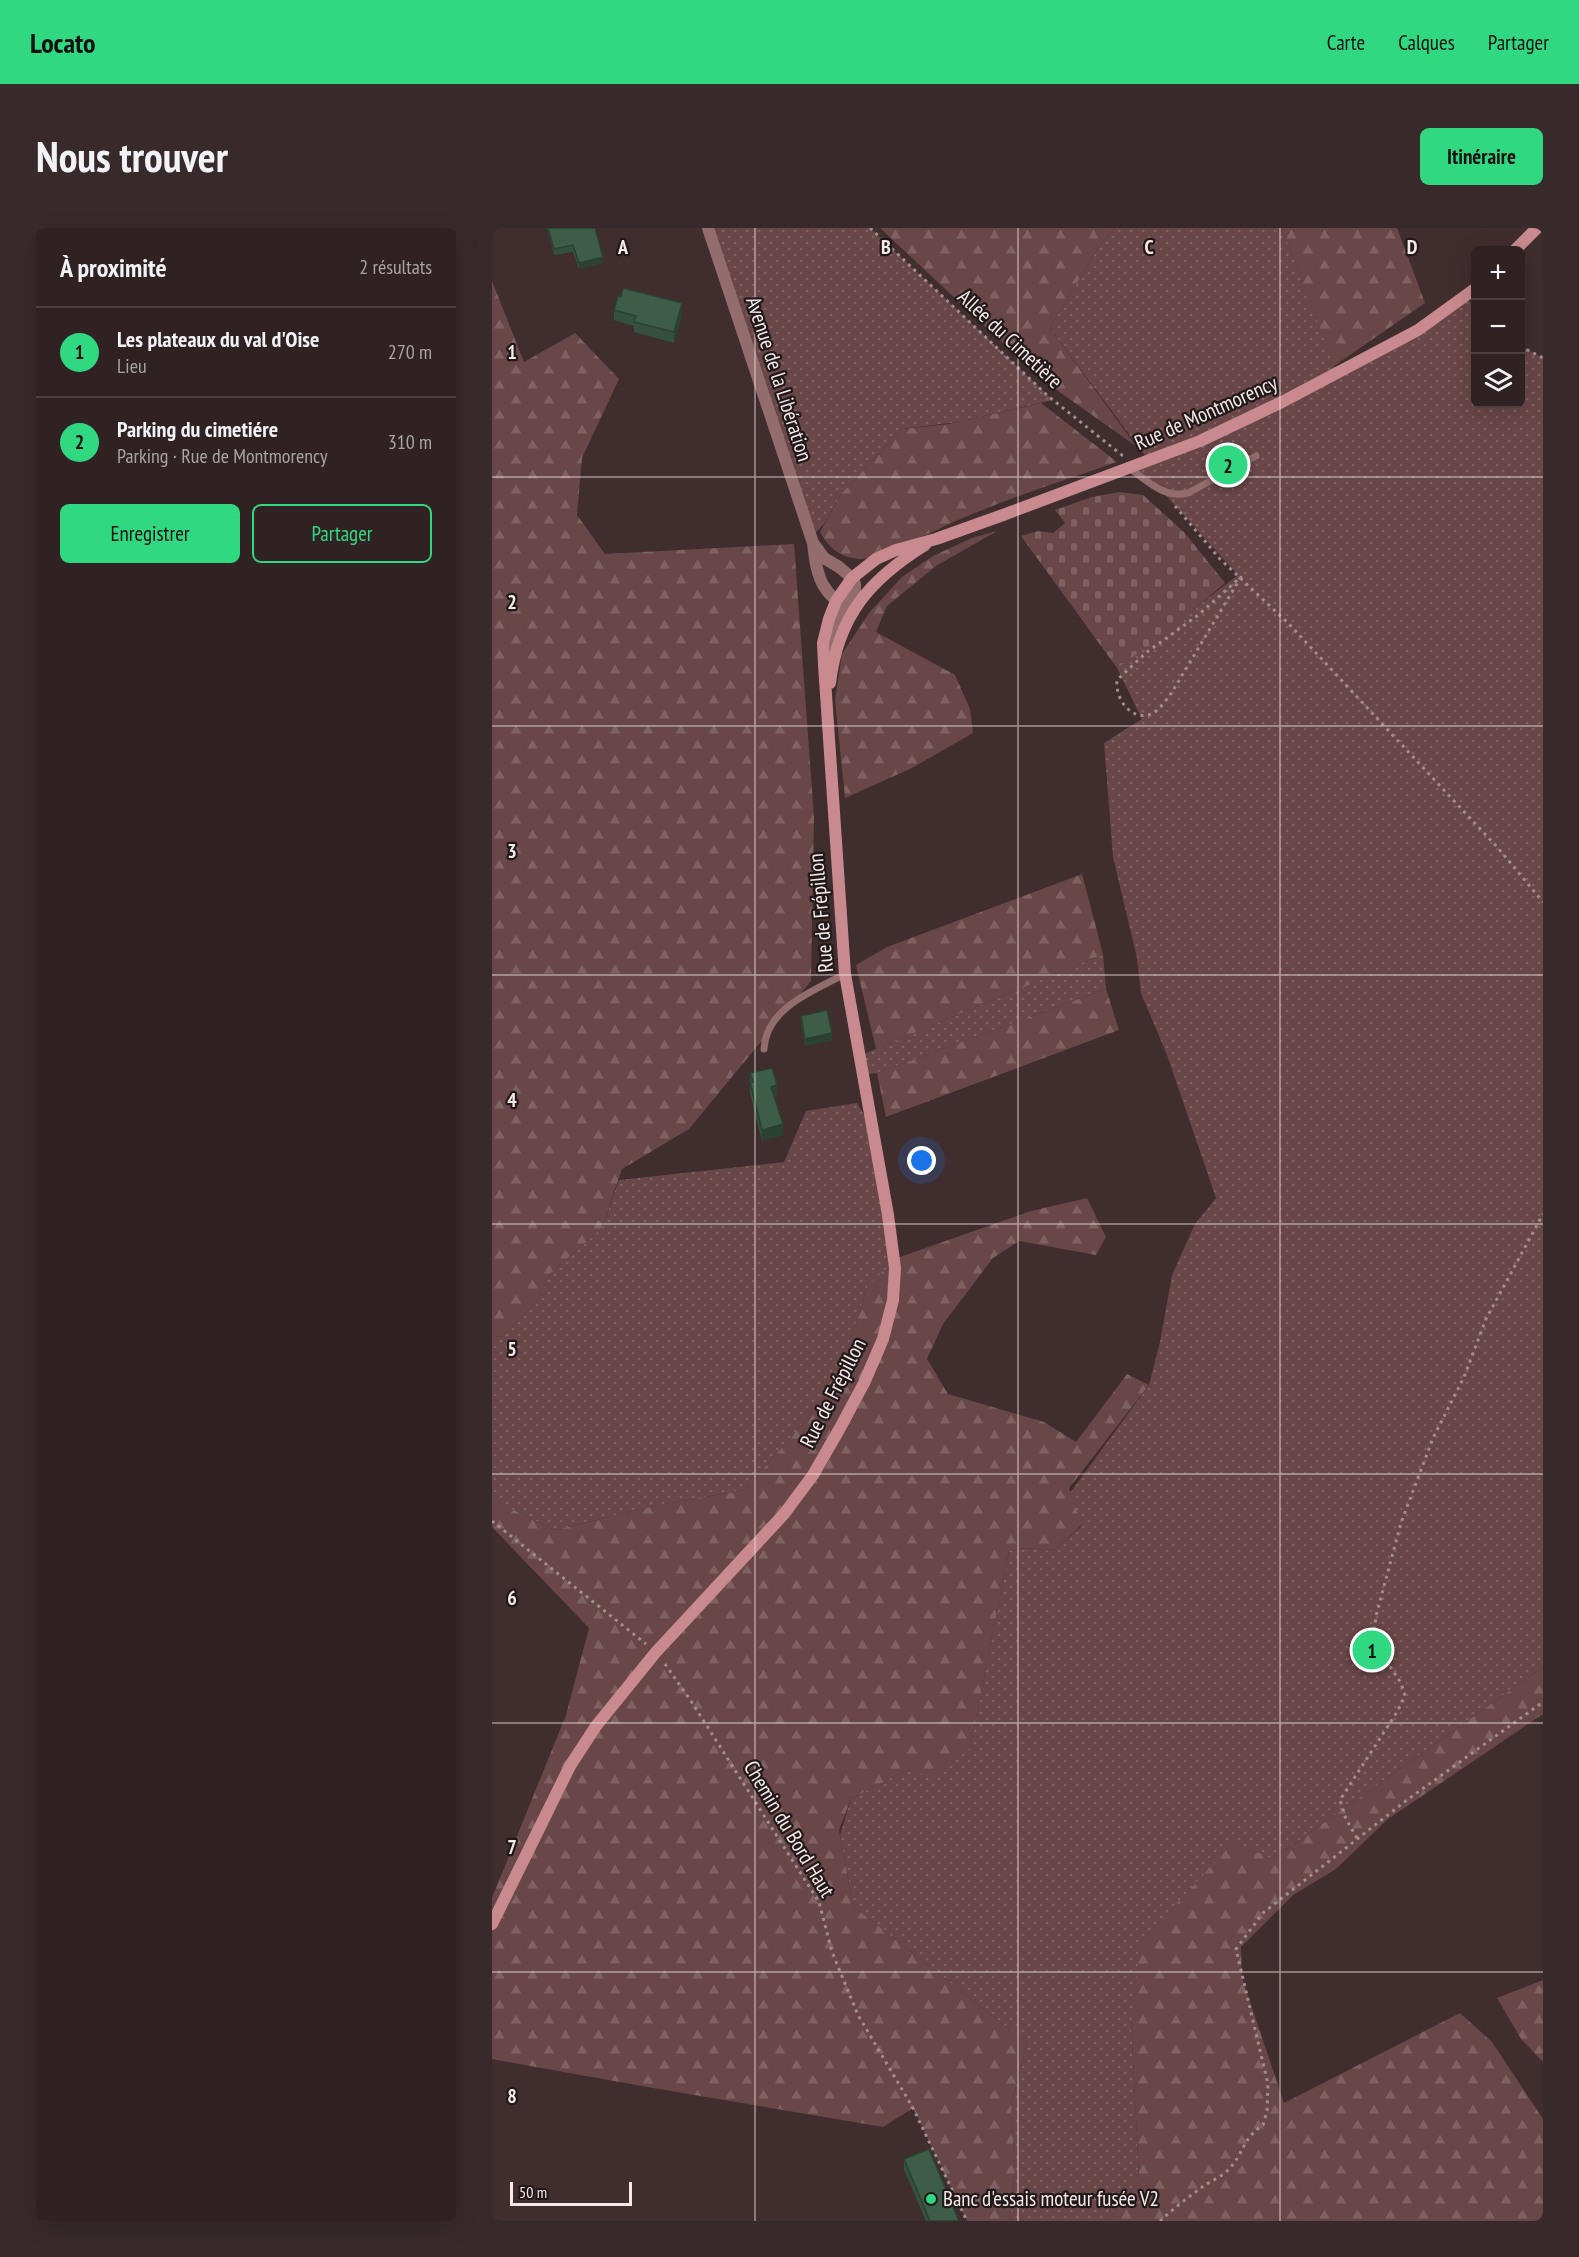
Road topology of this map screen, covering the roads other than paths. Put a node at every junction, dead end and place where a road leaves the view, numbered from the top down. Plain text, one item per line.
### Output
1 (708, 228) edge
2 (1537, 228) edge
3 (1519, 246) edge
4 (1471, 292) edge
5 (1256, 456) dead end
6 (1129, 468) junction
7 (936, 538) junction
8 (813, 543) junction
9 (848, 583) junction
10 (871, 588) joint
11 (845, 607) junction
12 (828, 705) junction
13 (845, 974) junction
14 (764, 1049) dead end
15 (492, 1924) edge

1 - 8 street, Avenue de la Libération
2 - 3 street
4 - 6 street, Rue de Montmorency
5 - 6 lane
6 - 7 street, Rue de Montmorency
7 - 9 street, Rue de Montmorency
7 - 10 street, Rue de Montmorency
8 - 9 street, Avenue de la Libération
8 - 11 street, Avenue de la Libération
9 - 11 street
10 - 11 street, Rue de Frépillon
11 - 12 street, Rue de Frépillon
11 - 12 street, Rue de Frépillon
12 - 13 street, Rue de Frépillon
13 - 14 lane
13 - 15 street, Rue de Frépillon

